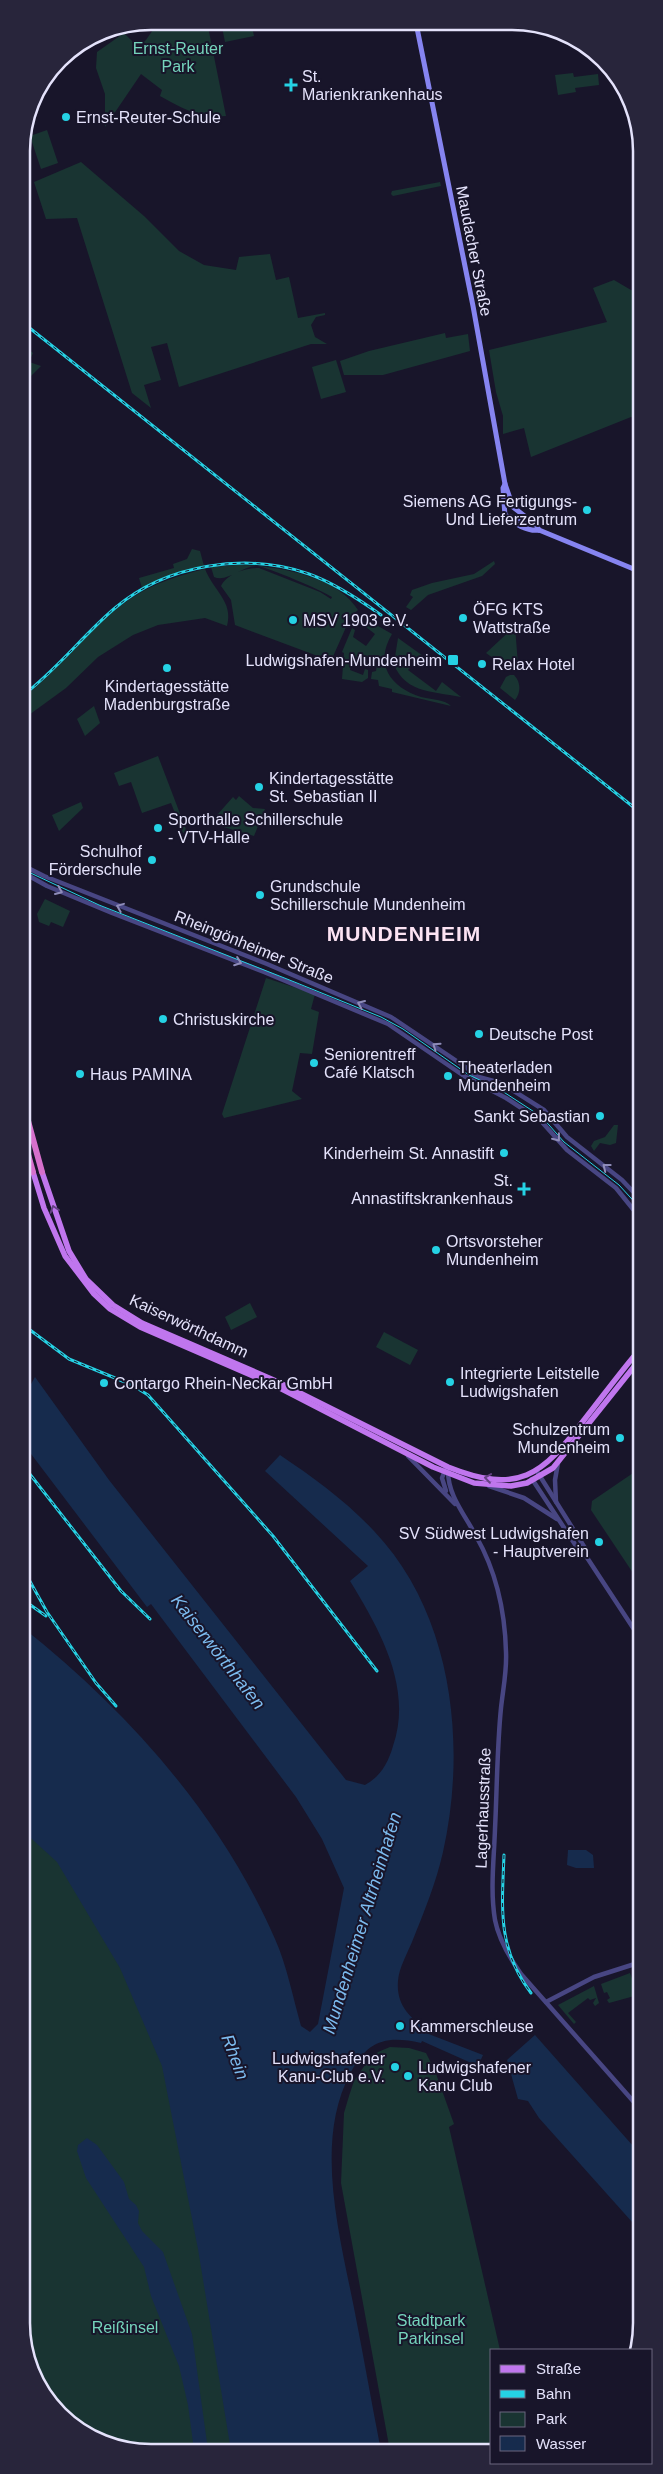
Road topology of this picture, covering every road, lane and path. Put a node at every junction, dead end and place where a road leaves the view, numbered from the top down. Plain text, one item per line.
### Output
1 (417, 30) edge
2 (504, 484) junction
3 (510, 500) junction
4 (508, 517) junction
5 (530, 521) junction
6 (539, 530) junction
7 (633, 569) edge
8 (30, 869) edge
9 (30, 876) edge
10 (30, 1127) edge
11 (30, 1161) edge
12 (33, 1172) joint
13 (42, 1172) joint
14 (633, 1192) edge
15 (633, 1208) edge
16 (633, 1358) edge
17 (633, 1368) edge
18 (405, 1453) junction
19 (558, 1463) junction
20 (536, 1470) junction
21 (446, 1471) junction
22 (529, 1474) junction
23 (540, 1477) junction
24 (533, 1480) junction
25 (489, 1486) junction
26 (447, 1494) junction
27 (556, 1503) junction
28 (460, 1510) junction
29 (561, 1522) junction
30 (584, 1553) junction
31 (633, 1628) edge
32 (633, 1965) edge
33 (546, 2002) junction
34 (633, 2101) edge

1 - 2 main road, Maudacher Straße
2 - 3 main road, Maudacher Straße
2 - 4 main road, Maudacher Straße
3 - 4 main road, Maudacher Straße
3 - 5 main road, Maudacher Straße
4 - 5 main road
4 - 6 main road
5 - 6 main road, Maudacher Straße
6 - 7 main road
14 -> 8 street, Rheingönheimer Straße
9 -> 15 street, Rheingönheimer Straße
10 - 13 highway, Kaiserwörthdamm
11 - 12 highway, Kaiserwörthdamm
12 - 18 main road, Kaiserwörthdamm
21 -> 13 main road, Kaiserwörthdamm
16 - 20 main road
17 - 19 main road
18 - 21 main road, Kaiserwörthdamm
18 - 26 street
19 - 23 main road
19 - 27 street
20 - 22 main road
20 - 23 street
22 -> 21 main road
21 - 25 main road
21 - 26 street
21 - 28 street, Lagerhausstraße
22 - 24 street
23 - 24 main road
23 - 27 street
24 - 25 main road
24 - 29 street
25 - 29 street
26 - 28 street
27 - 30 street
28 - 33 street, Lagerhausstraße
29 - 30 street
30 - 31 street
32 - 33 street
33 - 34 street, Lagerhausstraße

